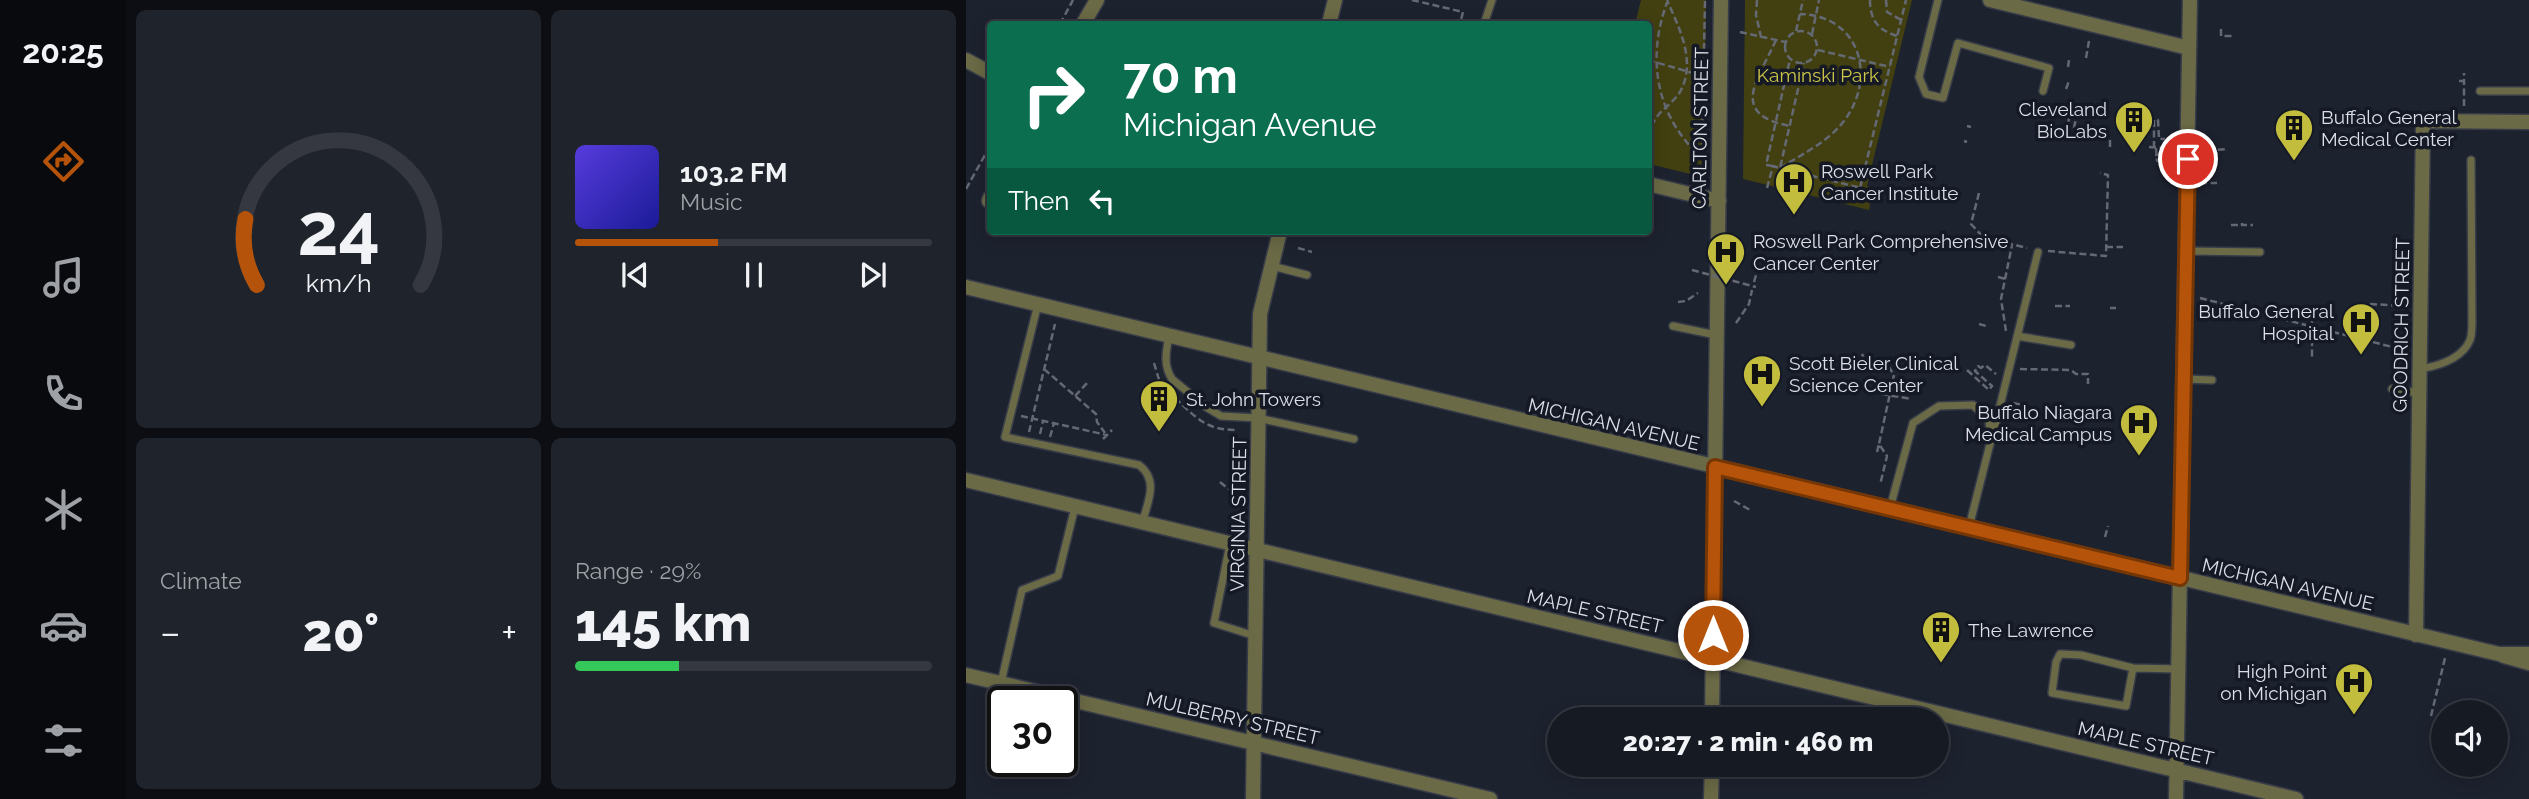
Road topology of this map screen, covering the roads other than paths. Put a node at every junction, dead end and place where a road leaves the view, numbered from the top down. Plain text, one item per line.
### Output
1 (1097, 0) edge
2 (1335, 0) edge
3 (1492, 0) edge
4 (1721, 0) edge
5 (1938, 0) edge
6 (1990, 0) edge
7 (2190, 0) edge
8 (1085, 21) edge
9 (1330, 21) edge
10 (1485, 21) edge
11 (2189, 48) junction
12 (966, 60) edge
13 (987, 71) edge
14 (2043, 90) dead end
15 (2480, 91) dead end
16 (2529, 91) edge
17 (2529, 122) edge
18 (2471, 160) dead end
19 (1652, 185) edge
20 (1718, 201) junction
21 (1279, 235) edge
22 (2038, 251) dead end
23 (2186, 251) junction
24 (2260, 252) dead end
25 (1272, 266) junction
26 (1307, 275) dead end
27 (966, 287) edge
28 (1038, 304) junction
29 (1673, 326) dead end
30 (1716, 335) junction
31 (1169, 336) junction
32 (2017, 336) junction
33 (2071, 345) dead end
34 (1259, 358) junction
35 (2420, 369) junction
36 (2183, 379) junction
37 (2212, 380) dead end
38 (2392, 389) dead end
39 (2420, 393) junction
40 (1258, 418) junction
41 (1354, 439) dead end
42 (1991, 440) junction
43 (1715, 467) junction
44 (966, 480) edge
45 (1075, 506) junction
46 (1890, 509) junction
47 (1142, 523) junction
48 (1969, 528) junction
49 (1230, 544) junction
50 (1257, 550) junction
51 (2180, 578) junction
52 (2416, 635) junction
53 (1255, 636) junction
54 (2499, 654) junction
55 (2529, 654) edge
56 (1713, 659) junction
57 (2529, 663) edge
58 (2133, 667) junction
59 (2178, 669) junction
60 (966, 675) edge
61 (1001, 683) junction
62 (1712, 707) edge
63 (1254, 743) junction
64 (2176, 770) junction
65 (1712, 777) edge
66 (1253, 799) edge
67 (1490, 799) edge
68 (1711, 799) edge
69 (2176, 799) edge
70 (2296, 799) edge

1 - 8 street
2 - 9 street
3 - 10 lane
4 - 20 street, CARLTON STREET
5 - 14 lane
6 - 11 street
7 - 11 street
11 - 23 street
12 - 13 street
15 - 16 lane
17 - 35 street, GOODRICH STREET
18 - 35 lane
19 - 20 street
20 - 30 street, CARLTON STREET
21 - 25 street, VIRGINIA STREET
22 - 32 lane
23 - 24 lane
23 - 36 street
25 - 26 lane
25 - 34 street, VIRGINIA STREET
27 - 28 street, MICHIGAN AVENUE
28 - 31 street, MICHIGAN AVENUE
28 - 47 lane
29 - 30 lane
30 - 43 street, CARLTON STREET
31 - 34 street, MICHIGAN AVENUE
31 - 40 lane
32 - 33 lane
32 - 42 lane
34 - 40 street, VIRGINIA STREET
34 - 43 street, MICHIGAN AVENUE
35 - 39 street, GOODRICH STREET
36 - 37 lane
36 - 51 street
38 - 39 lane
39 - 52 street, GOODRICH STREET
40 - 41 lane
40 - 50 street, VIRGINIA STREET
42 - 46 lane
42 - 48 lane
43 - 46 street, MICHIGAN AVENUE
43 - 56 street, CARLTON STREET
44 - 45 street, MAPLE STREET
45 - 47 street, MAPLE STREET
45 - 61 lane
46 - 48 street, MICHIGAN AVENUE
47 - 49 street, MAPLE STREET
48 - 51 street, MICHIGAN AVENUE
49 - 50 street, MAPLE STREET
49 - 53 lane
50 - 53 street, VIRGINIA STREET
50 - 56 street, MAPLE STREET
51 - 52 street, MICHIGAN AVENUE
51 - 59 street
52 - 54 street, MICHIGAN AVENUE
53 - 63 street, VIRGINIA STREET
54 - 55 street, MICHIGAN AVENUE
54 - 57 street, MICHIGAN AVENUE
56 - 62 street, CARLTON STREET
56 - 64 street, MAPLE STREET
58 - 58 lane
58 - 59 lane
59 - 64 street
60 - 61 street, MULBERRY STREET
61 - 63 street, MULBERRY STREET
63 - 66 street, VIRGINIA STREET
63 - 67 street, MULBERRY STREET
64 - 69 street
64 - 70 street, MAPLE STREET
65 - 68 street

